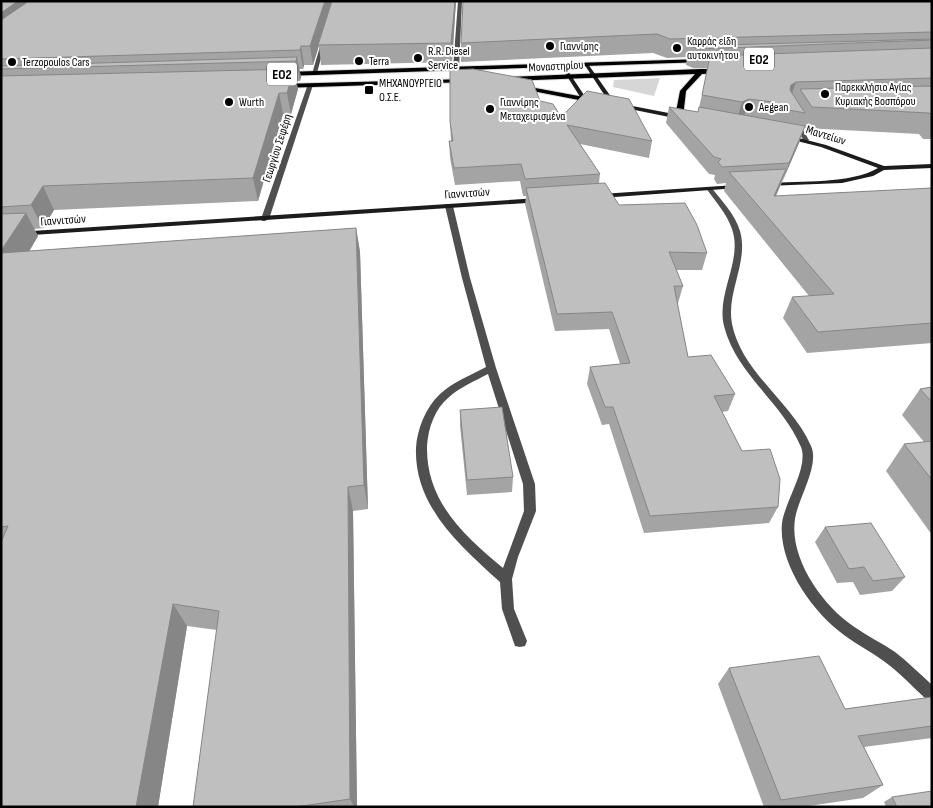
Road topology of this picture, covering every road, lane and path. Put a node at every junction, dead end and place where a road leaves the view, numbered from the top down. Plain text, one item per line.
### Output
1 (460, 1) edge
2 (325, 37) edge
3 (714, 61) edge
4 (586, 65) junction
5 (562, 66) junction
6 (456, 69) junction
7 (730, 70) edge
8 (701, 71) junction
9 (314, 73) junction
10 (275, 74) edge
11 (593, 75) junction
12 (569, 76) junction
13 (475, 80) edge
14 (494, 80) edge
15 (503, 84) edge
16 (310, 85) junction
17 (270, 86) edge
18 (584, 99) junction
19 (613, 104) junction
20 (679, 117) junction
21 (792, 117) edge
22 (688, 118) edge
23 (775, 134) edge
24 (806, 140) junction
25 (932, 166) edge
26 (883, 168) junction
27 (748, 186) edge
28 (758, 186) edge
29 (709, 188) junction
30 (593, 196) edge
31 (545, 199) edge
32 (449, 206) junction
33 (265, 219) junction
34 (1, 235) edge
35 (491, 368) junction
36 (506, 579) junction
37 (520, 641) dead end
38 (932, 695) edge

1 - 6 street
2 - 9 street
3 - 4 main road, Μοναστηρίου / ΕΟ2
4 - 5 main road, Μοναστηρίου / ΕΟ2
4 - 11 street
5 - 6 main road, Μοναστηρίου / ΕΟ2
5 - 12 street
6 - 9 main road, Μοναστηρίου / ΕΟ2
7 - 8 main road, Μοναστηρίου / ΕΟ2
8 - 11 main road, Μοναστηρίου / ΕΟ2
8 - 20 main road
9 - 10 main road, Μοναστηρίου / ΕΟ2
11 - 12 main road, Μοναστηρίου / ΕΟ2
11 - 19 street
12 - 14 main road, Μοναστηρίου / ΕΟ2
12 - 18 street
13 - 16 main road, ΕΟ2
15 - 18 main road
16 - 17 main road, ΕΟ2
16 - 33 street, Γεωργίου Σεφέρη
18 - 19 street
19 - 20 street
20 - 22 street
21 - 24 street
23 - 24 street, Μαντείων
24 - 26 street, Μαντείων
25 - 26 street
26 - 28 street
27 - 29 street
29 - 30 street
29 - 38 street
31 - 32 street, Γιαννιτσών
32 - 33 street, Γιαννιτσών
32 - 35 street
33 - 34 street, Γιαννιτσών
35 - 36 street
35 - 36 street
36 - 37 street

